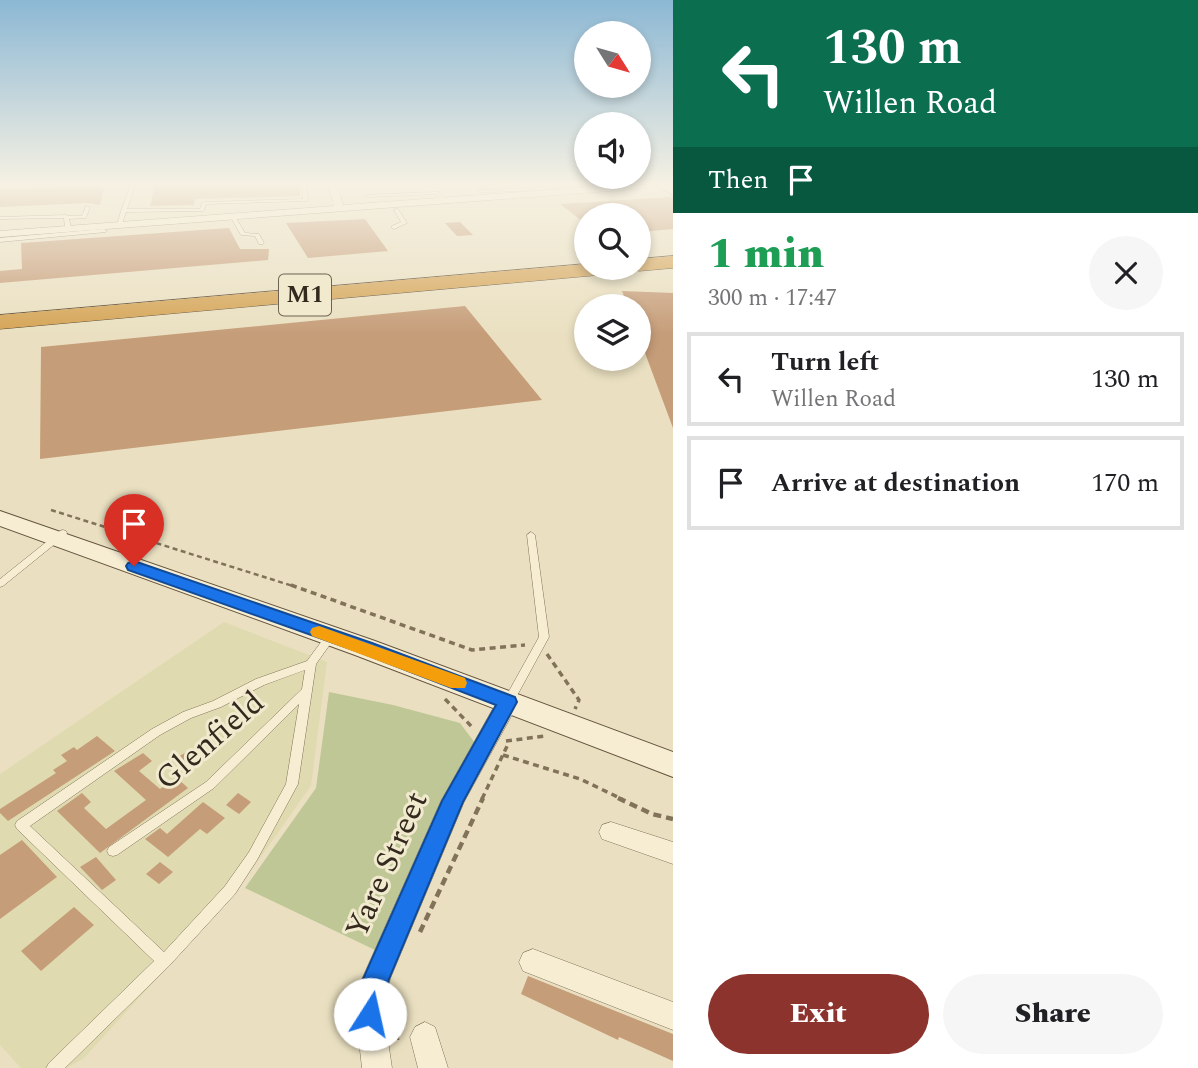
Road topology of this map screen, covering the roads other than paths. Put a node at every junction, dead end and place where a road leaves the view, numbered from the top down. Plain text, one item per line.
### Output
1 (47, 235) edge
2 (255, 235) edge
3 (0, 238) edge
4 (261, 243) dead end
5 (673, 253) edge
6 (651, 255) edge
7 (574, 262) edge
8 (673, 262) edge
9 (651, 264) edge
10 (574, 271) edge
11 (0, 311) edge
12 (0, 322) edge
13 (0, 510) edge
14 (0, 518) edge
15 (56, 527) junction
16 (531, 535) dead end
17 (0, 584) edge
18 (331, 636) junction
19 (311, 664) junction
20 (305, 692) junction
21 (510, 698) junction
22 (673, 753) edge
23 (673, 765) edge
24 (611, 832) dead end
25 (113, 851) dead end
26 (673, 853) edge
27 (164, 961) junction
28 (533, 962) dead end
29 (673, 1016) edge
30 (425, 1037) dead end
31 (387, 1061) edge
32 (54, 1068) edge
33 (433, 1068) edge

1 - 3 lane
2 - 4 lane
5 - 6 highway
7 - 11 highway, M1
8 - 9 highway
10 - 12 highway, M1
13 - 15 street
14 - 15 street
15 - 17 lane
15 - 18 street
15 - 21 street
16 - 21 lane
18 - 19 lane
18 - 21 street
19 - 20 lane
19 - 27 lane
20 - 25 lane, Glenfield
20 - 27 lane
21 - 22 street
21 - 23 street
21 - 31 street, Yare Street
24 - 26 street
27 - 32 lane
28 - 29 street
30 - 33 street

